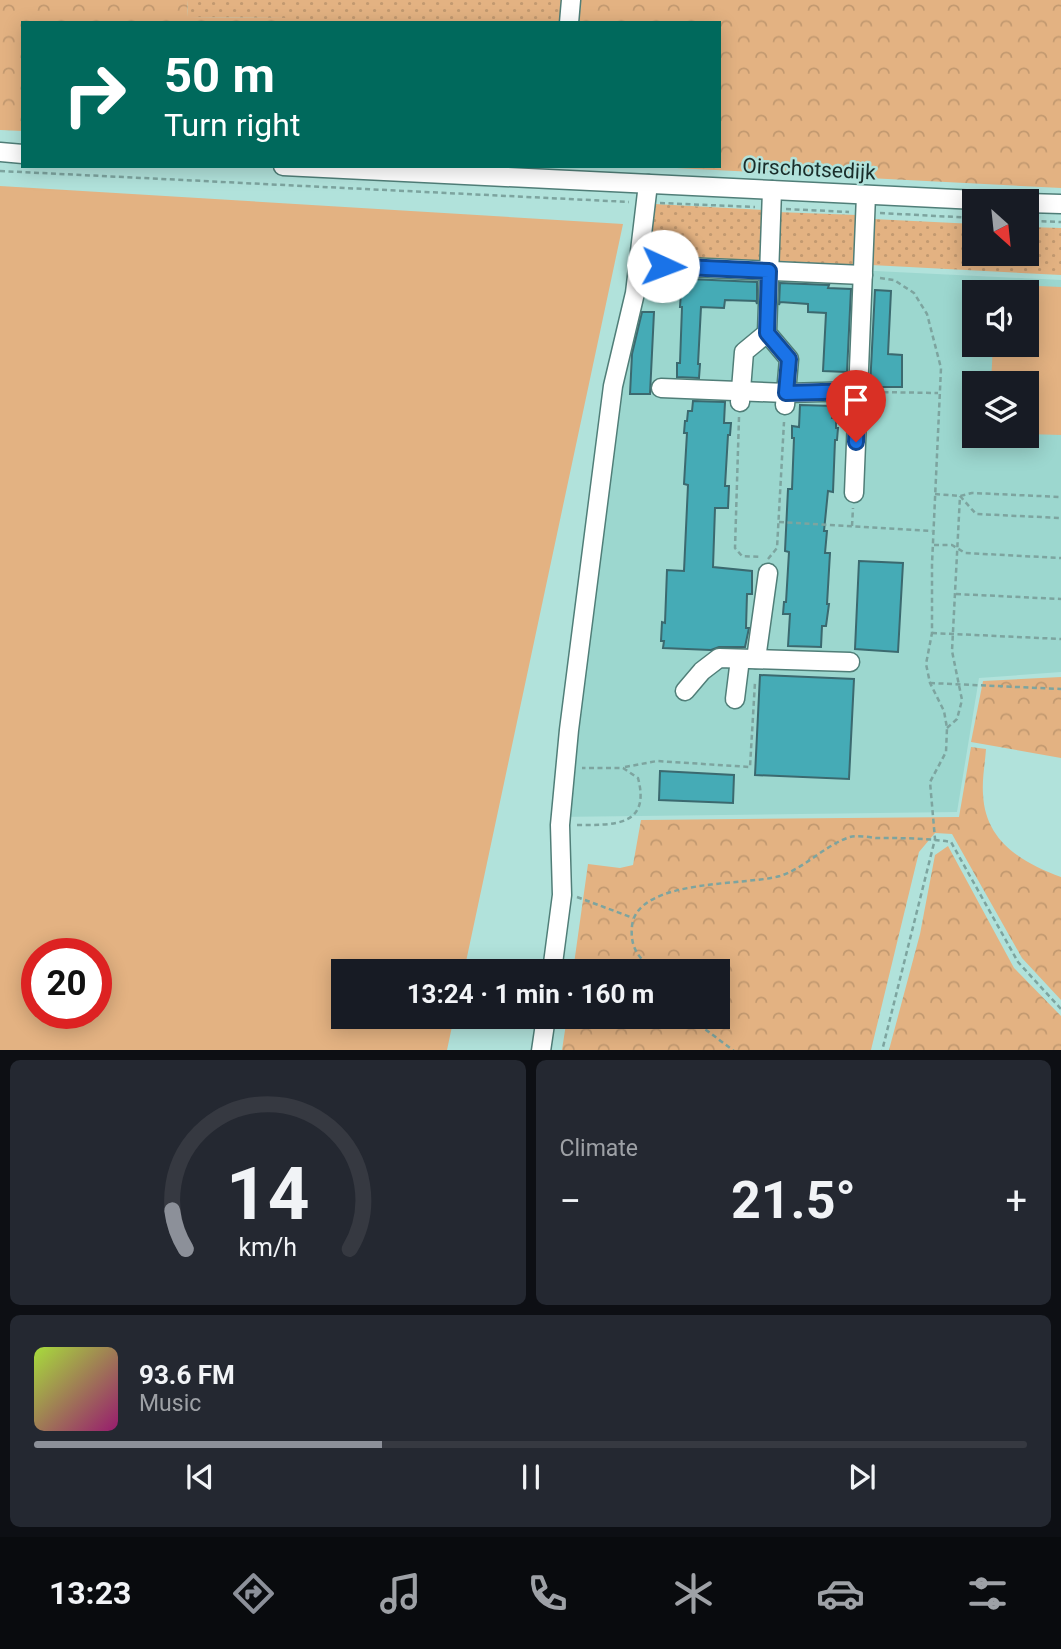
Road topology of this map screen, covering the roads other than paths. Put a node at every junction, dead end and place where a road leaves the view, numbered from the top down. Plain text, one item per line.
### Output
1 (571, 0) edge
2 (569, 21) edge
3 (0, 152) edge
4 (21, 153) edge
5 (361, 168) edge
6 (557, 173) edge
7 (647, 193) junction
8 (772, 199) junction
9 (962, 202) edge
10 (1040, 203) edge
11 (866, 204) junction
12 (1061, 204) edge
13 (663, 266) dead end
14 (769, 271) junction
15 (863, 275) junction
16 (767, 333) junction
17 (662, 388) dead end
18 (858, 391) junction
19 (740, 397) junction
20 (786, 399) junction
21 (853, 493) dead end
22 (768, 565) road end
23 (748, 659) junction
24 (850, 662) dead end
25 (685, 691) dead end
26 (735, 699) dead end
27 (554, 959) edge
28 (544, 1029) edge
29 (541, 1050) edge

1 - 2 street
3 - 4 street
5 - 6 street, Oirschotsedijk
6 - 7 street, Oirschotsedijk
7 - 8 street, Oirschotsedijk
7 - 27 street
8 - 11 street, Oirschotsedijk
8 - 14 street
9 - 11 street, Oirschotsedijk
10 - 12 street
11 - 15 street
13 - 14 street
14 - 15 street
14 - 16 street
15 - 18 street
16 - 19 street
16 - 20 street
17 - 19 street
18 - 20 street
18 - 21 street
19 - 20 street
22 - 23 street
23 - 24 street
23 - 25 street
23 - 26 street
28 - 29 street

